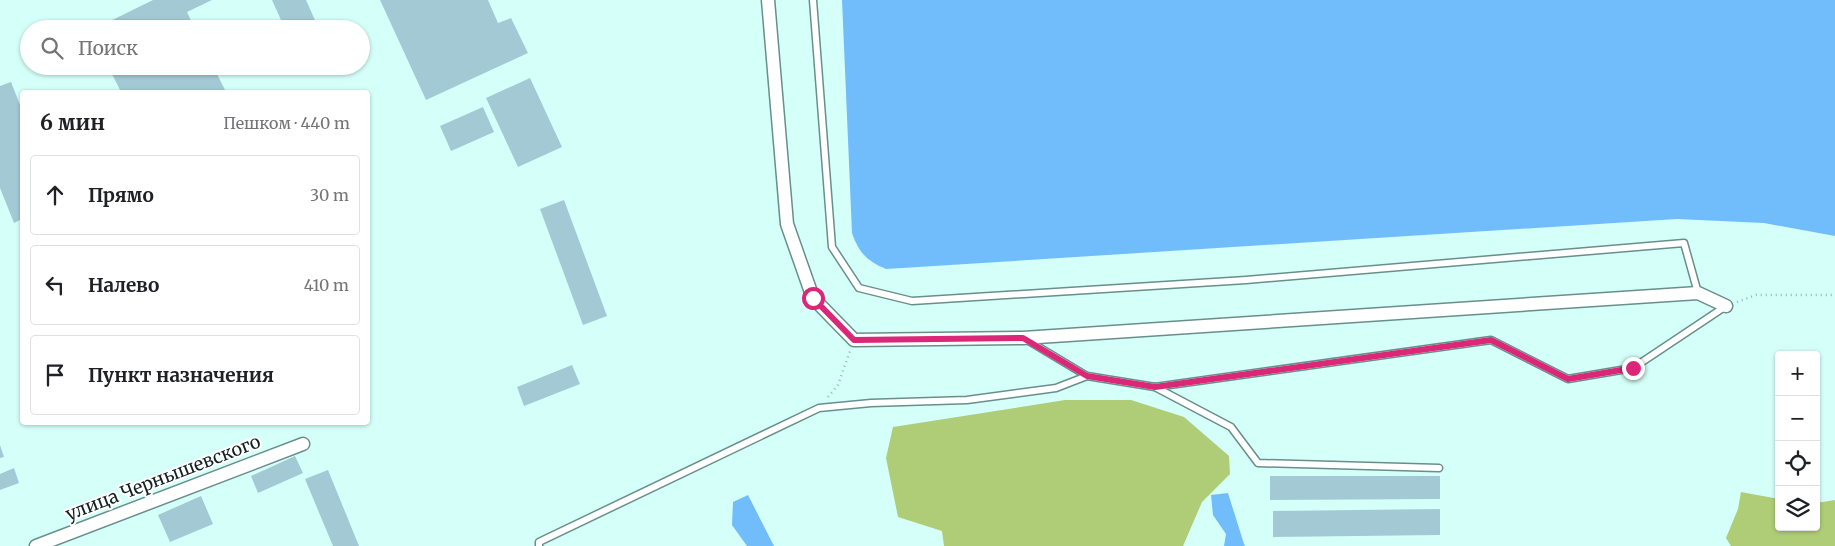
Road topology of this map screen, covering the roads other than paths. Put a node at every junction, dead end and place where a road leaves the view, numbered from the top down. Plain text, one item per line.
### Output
1 (768, 0) edge
2 (813, 0) edge
3 (1698, 293) junction
4 (1726, 306) joint
5 (1023, 338) junction
6 (1087, 376) junction
7 (1155, 387) junction
8 (303, 444) dead end
9 (1439, 468) dead end
10 (36, 546) edge
11 (539, 546) edge

1 - 5 street
2 - 3 lane
3 - 4 street
3 - 5 street
4 - 7 lane
5 - 6 lane
6 - 7 lane
6 - 11 lane
7 - 9 lane
8 - 10 street, улица Чернышевского

